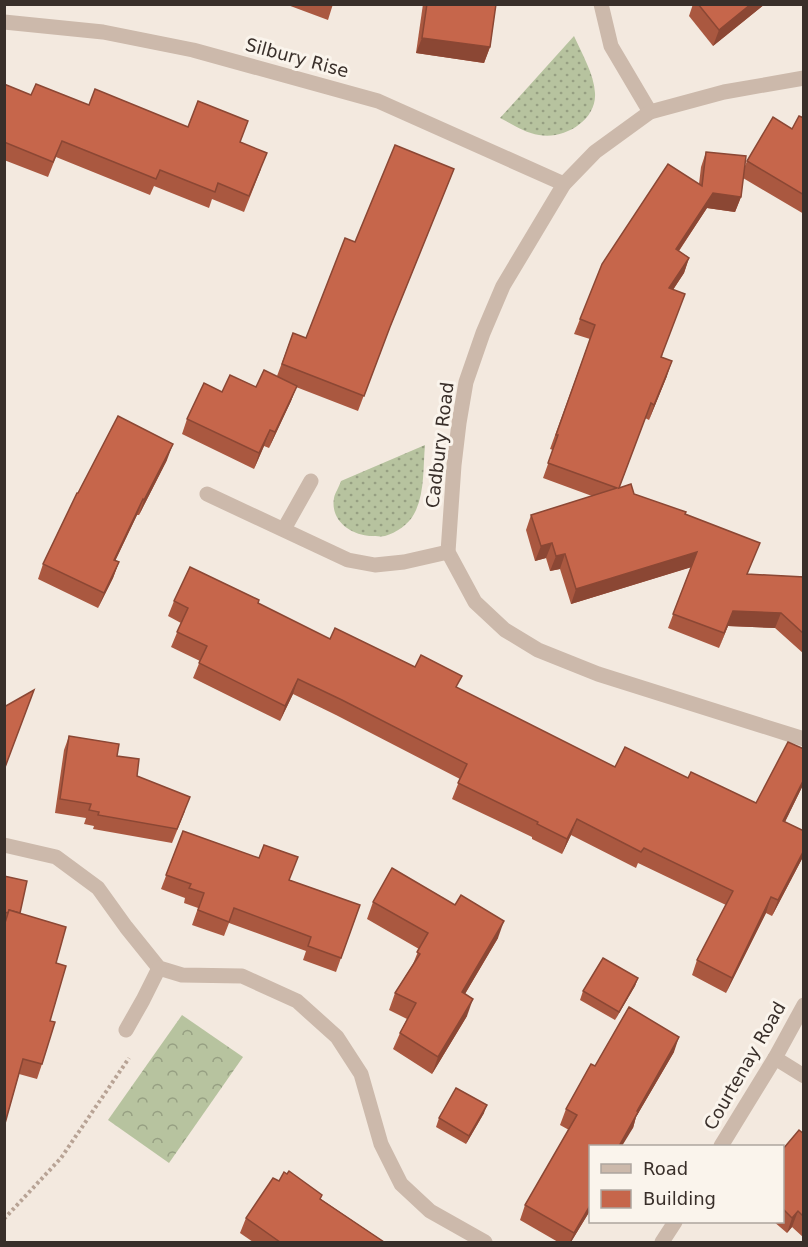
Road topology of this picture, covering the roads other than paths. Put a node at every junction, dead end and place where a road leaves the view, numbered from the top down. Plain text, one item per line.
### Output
1 (602, 4) edge
2 (4, 22) edge
3 (804, 78) edge
4 (650, 112) junction
5 (564, 184) junction
6 (311, 482) dead end
7 (207, 494) dead end
8 (284, 529) junction
9 (448, 552) junction
10 (804, 740) edge
11 (4, 845) edge
12 (159, 968) junction
13 (804, 1005) edge
14 (126, 1030) dead end
15 (776, 1058) junction
16 (804, 1076) edge
17 (722, 1145) edge
18 (674, 1223) edge
19 (485, 1242) edge
20 (662, 1242) edge

1 - 4 street
2 - 5 street, Silbury Rise
3 - 4 street, Cadbury Road
4 - 5 street, Cadbury Road
5 - 9 street, Cadbury Road
6 - 8 street
7 - 8 street
8 - 9 street
9 - 10 street
11 - 12 street
12 - 14 street
12 - 19 street
13 - 15 street, Courtenay Road
15 - 16 street
15 - 17 street, Courtenay Road
18 - 20 street

